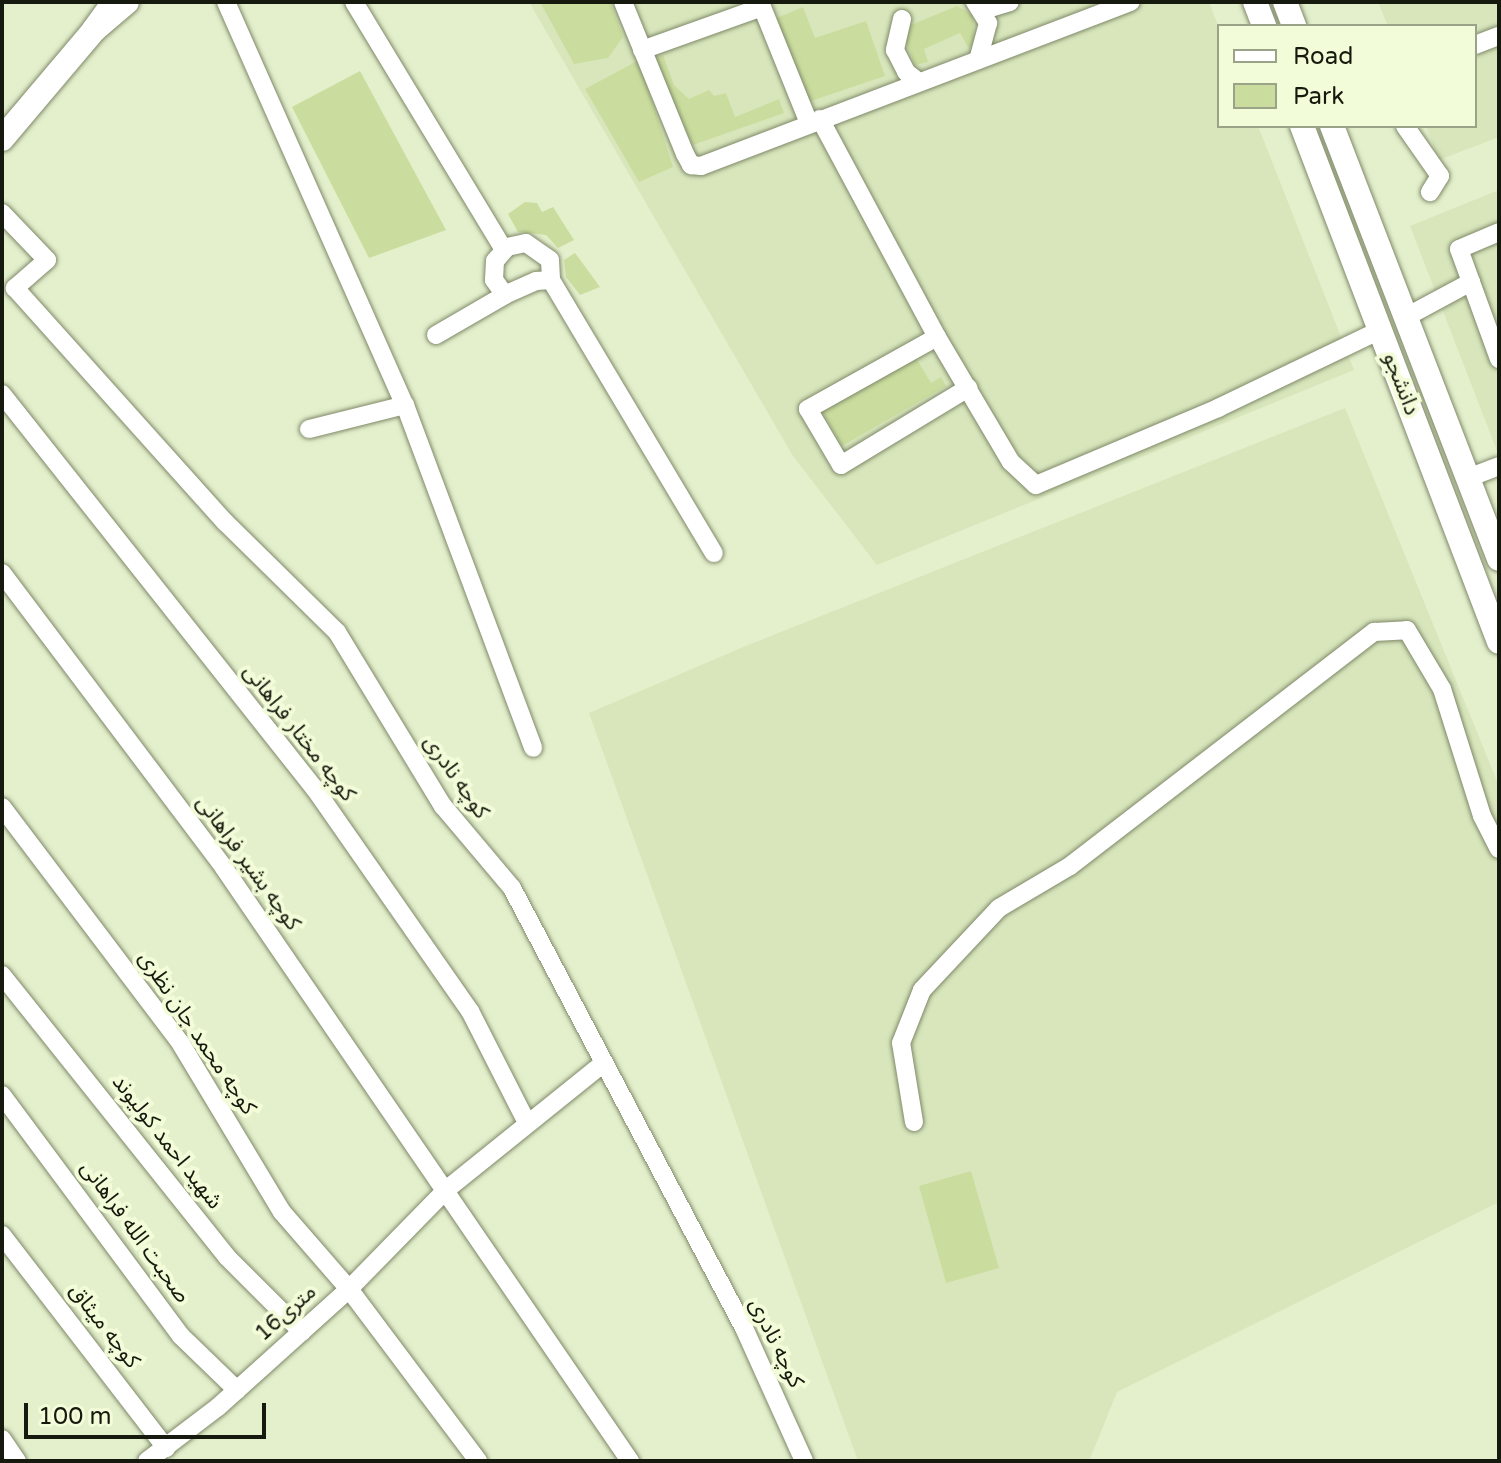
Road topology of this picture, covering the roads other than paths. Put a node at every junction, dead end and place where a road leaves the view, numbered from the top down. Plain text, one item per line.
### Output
1 (114, 2) edge
2 (127, 2) edge
3 (226, 2) edge
4 (354, 2) edge
5 (623, 2) edge
6 (1010, 2) edge
7 (1131, 2) edge
8 (1255, 2) edge
9 (1285, 2) edge
10 (761, 4) edge
11 (980, 6) edge
12 (902, 19) dead end
13 (1263, 24) edge
14 (1293, 24) edge
15 (94, 30) junction
16 (1499, 36) edge
17 (1477, 44) edge
18 (642, 50) junction
19 (978, 60) junction
20 (919, 82) junction
21 (815, 121) junction
22 (1303, 128) edge
23 (1333, 128) edge
24 (1406, 128) edge
25 (4, 133) edge
26 (1430, 192) dead end
27 (2, 213) edge
28 (1499, 232) edge
29 (504, 250) junction
30 (551, 280) junction
31 (1471, 282) junction
32 (505, 295) junction
33 (1406, 317) junction
34 (1380, 330) junction
35 (436, 335) dead end
36 (937, 337) junction
37 (1499, 359) edge
38 (968, 388) junction
39 (2, 394) edge
40 (405, 405) junction
41 (309, 429) dead end
42 (1499, 466) edge
43 (1468, 478) junction
44 (714, 553) dead end
45 (1499, 559) edge
46 (2, 573) edge
47 (1499, 642) edge
48 (533, 748) dead end
49 (2, 807) edge
50 (1499, 849) edge
51 (2, 975) edge
52 (601, 1065) junction
53 (2, 1095) edge
54 (914, 1122) dead end
55 (527, 1123) junction
56 (447, 1189) junction
57 (2, 1235) edge
58 (349, 1289) junction
59 (302, 1332) junction
60 (237, 1390) junction
61 (2, 1439) edge
62 (166, 1448) junction
63 (17, 1461) edge
64 (147, 1461) edge
65 (478, 1461) edge
66 (630, 1461) edge
67 (804, 1461) edge

1 - 15 main road
2 - 15 main road
3 - 40 street
4 - 29 street
5 - 18 street
6 - 11 street
7 - 19 street
8 - 13 main road
9 - 14 main road
10 - 18 street
10 - 21 street
11 - 19 street
12 - 20 street
15 - 25 main road
16 - 17 street
18 - 21 street
19 - 20 street
20 - 21 street
21 - 36 street
22 - 34 main road, دانشجو
23 - 33 main road, دانشجو
24 - 26 street
27 - 52 street, کوچه نادری
28 - 31 street
29 - 30 street
29 - 32 street
30 - 32 street
30 - 44 street
31 - 33 street
31 - 37 street
32 - 35 street
33 - 43 main road, دانشجو
34 - 38 street
34 - 47 main road, دانشجو
36 - 38 street
36 - 38 street
39 - 55 street, کوچه مختار فراهانی
40 - 41 street
40 - 48 street
42 - 43 street
43 - 45 main road, دانشجو
46 - 56 street, کوچه بشیر فراهانی
49 - 58 street, کوچه محمد جان نظری
50 - 54 street
51 - 59 street, شهید احمد کولیوند
52 - 55 street, 16متری
52 - 67 street, کوچه نادری
53 - 60 street, صحبت الله فراهانی
55 - 56 street, 16متری
56 - 58 street, 16متری
56 - 66 street, کوچه بشیر فراهانی
57 - 62 street, کوچه میثاق
58 - 59 street, 16متری
58 - 65 street, کوچه محمد جان نظری
59 - 60 street, 16متری
60 - 62 street, 16متری
61 - 63 street
62 - 64 street, 16متری

